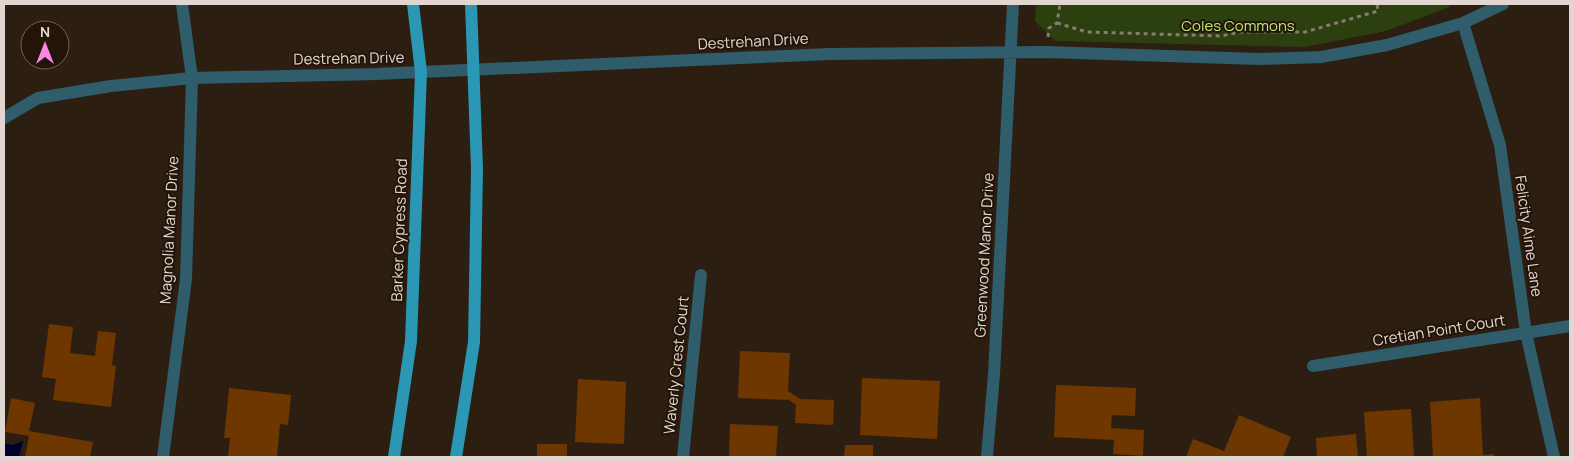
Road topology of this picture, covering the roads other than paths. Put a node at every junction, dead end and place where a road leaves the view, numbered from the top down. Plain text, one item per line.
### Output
1 (182, 4) edge
2 (413, 4) edge
3 (471, 4) edge
4 (1013, 4) edge
5 (1503, 4) edge
6 (1463, 23) junction
7 (1012, 54) junction
8 (473, 70) junction
9 (421, 72) junction
10 (192, 78) junction
11 (4, 118) edge
12 (701, 276) dead end
13 (1570, 326) edge
14 (1526, 333) junction
15 (1313, 366) dead end
16 (163, 457) edge
17 (394, 457) edge
18 (456, 457) edge
19 (683, 457) edge
20 (987, 457) edge
21 (1554, 457) edge

1 - 10 street, Magnolia Manor Drive
2 - 9 main road, Barker Cypress Road
3 - 8 main road
4 - 7 street, Greenwood Manor Drive
5 - 6 street, Destrehan Drive
6 - 7 street, Destrehan Drive
6 - 14 street, Felicity Aime Lane
7 - 8 street, Destrehan Drive
7 - 20 street, Greenwood Manor Drive
8 - 9 street, Destrehan Drive
8 - 18 main road
9 - 10 street, Destrehan Drive
9 - 17 main road, Barker Cypress Road
10 - 11 street, Destrehan Drive
10 - 16 street, Magnolia Manor Drive
12 - 19 street, Waverly Crest Court
13 - 14 street, Cretian Point Court
14 - 15 street, Cretian Point Court
14 - 21 street, Felicity Aime Lane

